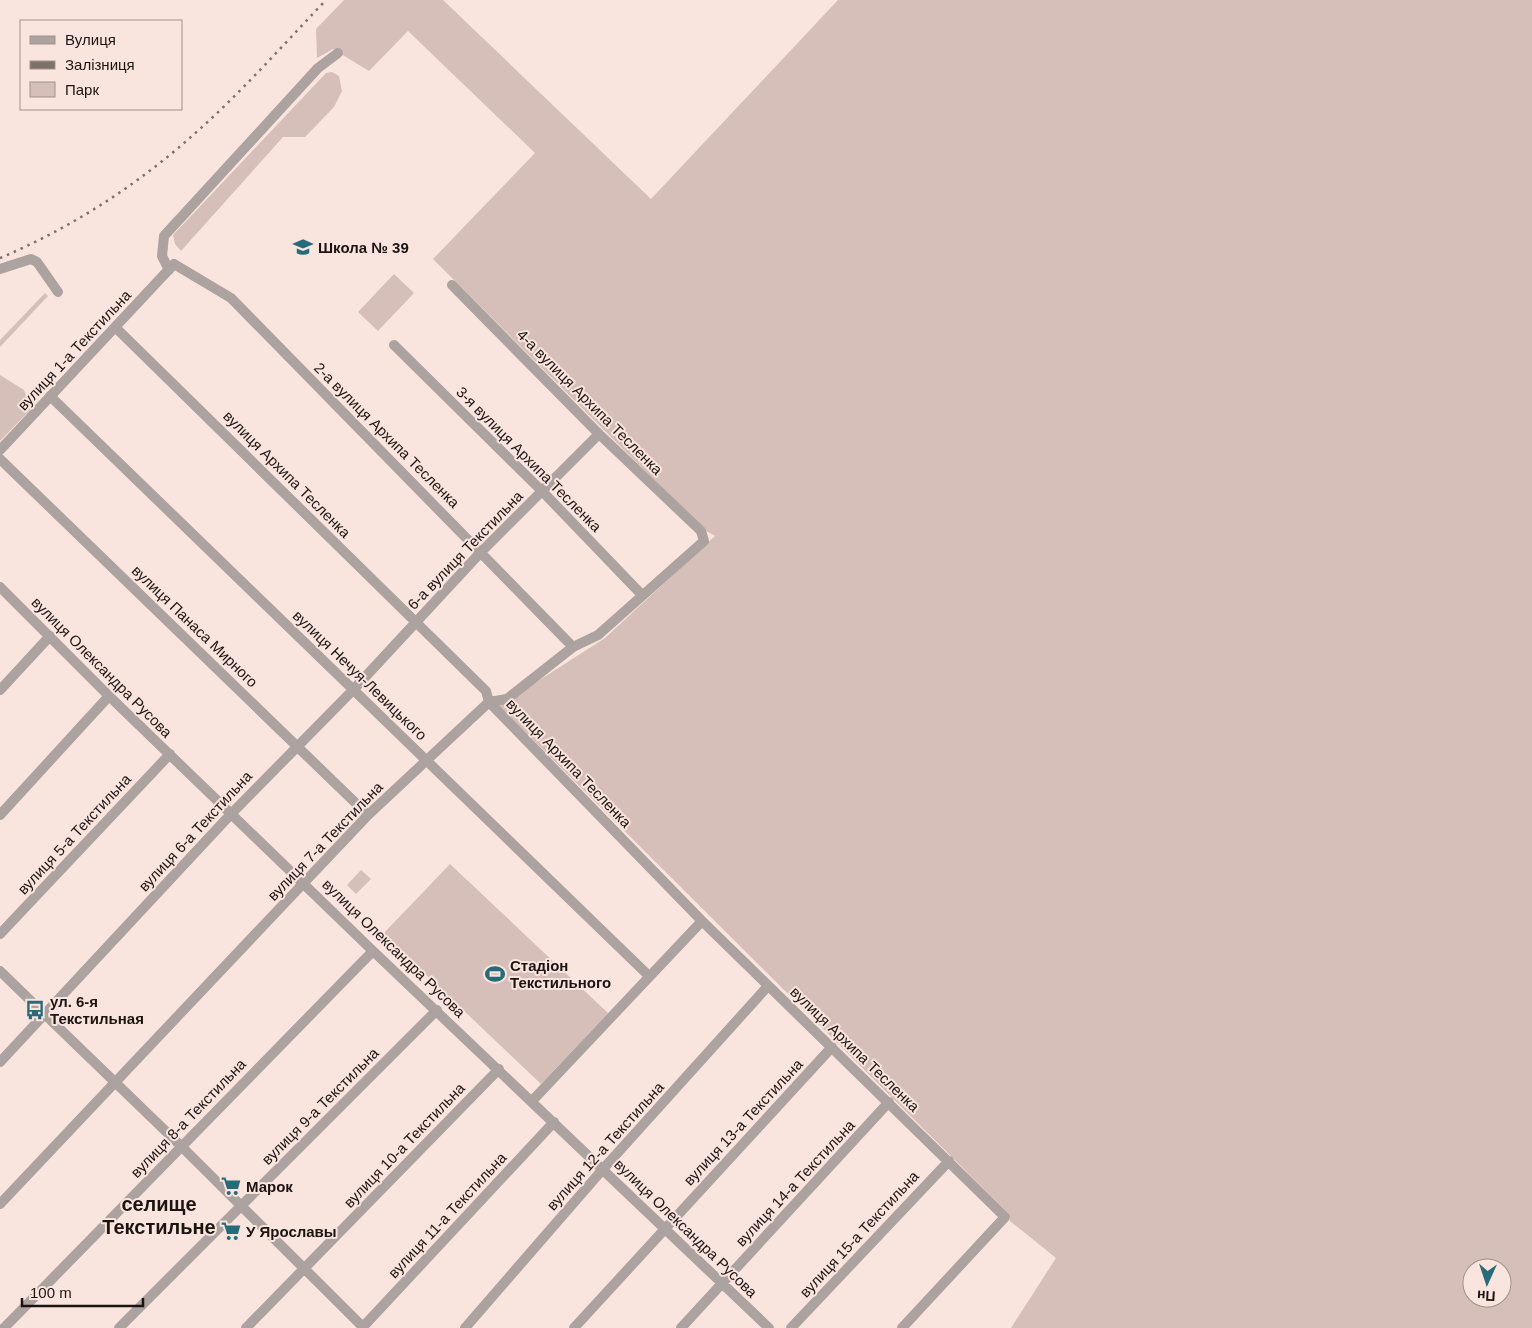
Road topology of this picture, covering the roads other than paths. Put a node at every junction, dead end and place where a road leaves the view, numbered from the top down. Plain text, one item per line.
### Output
1 (338, 54) dead end
2 (0, 269) edge
3 (169, 270) junction
4 (452, 285) dead end
5 (58, 292) dead end
6 (116, 328) junction
7 (394, 345) dead end
8 (50, 396) junction
9 (599, 434) junction
10 (0, 450) edge
11 (0, 459) edge
12 (542, 491) junction
13 (704, 541) joint
14 (481, 552) junction
15 (0, 587) edge
16 (642, 595) junction
17 (415, 622) junction
18 (50, 636) junction
19 (573, 646) junction
20 (0, 690) edge
21 (354, 690) junction
22 (110, 696) junction
23 (489, 702) junction
24 (298, 746) junction
25 (170, 754) junction
26 (426, 761) junction
27 (231, 814) junction
28 (0, 815) edge
29 (368, 815) junction
30 (304, 883) junction
31 (702, 921) junction
32 (0, 934) edge
33 (373, 951) junction
34 (0, 971) edge
35 (649, 976) junction
36 (768, 986) junction
37 (437, 1010) junction
38 (45, 1014) junction
39 (832, 1048) junction
40 (0, 1062) edge
41 (499, 1069) junction
42 (115, 1082) junction
43 (532, 1101) junction
44 (889, 1102) junction
45 (554, 1122) junction
46 (181, 1146) junction
47 (948, 1160) junction
48 (603, 1169) junction
49 (0, 1204) edge
50 (240, 1207) junction
51 (666, 1228) junction
52 (304, 1269) junction
53 (723, 1283) junction
54 (4, 1328) edge
55 (119, 1328) edge
56 (246, 1328) edge
57 (363, 1328) edge
58 (465, 1328) edge
59 (574, 1328) edge
60 (681, 1328) edge
61 (769, 1328) edge
62 (792, 1328) edge
63 (902, 1328) edge

1 - 3 street
2 - 5 street
3 - 6 street, вулиця 1-а Текстильна
3 - 14 street, 2-а вулиця Архипа Тесленка
4 - 9 street, 4-а вулиця Архипа Тесленка
6 - 8 street, вулиця 1-а Текстильна
6 - 17 street, вулиця Архипа Тесленка
7 - 12 street, 3-я вулиця Архипа Тесленка
8 - 10 street, вулиця 1-а Текстильна
8 - 21 street, вулиця Нечуя-Левицького
9 - 12 street, 6-а вулиця Текстильна
9 - 13 street, 4-а вулиця Архипа Тесленка
11 - 24 street, вулиця Панаса Мирного
12 - 14 street, 6-а вулиця Текстильна
12 - 16 street, 3-я вулиця Архипа Тесленка
13 - 16 street, вулиця 7-а Текстильна
14 - 17 street, 6-а вулиця Текстильна
14 - 19 street, 2-а вулиця Архипа Тесленка
15 - 18 street, вулиця Олександра Русова
16 - 19 street, вулиця 7-а Текстильна
17 - 21 street, вулиця 6-а Текстильна
17 - 23 street, вулиця Архипа Тесленка
18 - 20 street
18 - 22 street, вулиця Олександра Русова
19 - 23 street, вулиця 7-а Текстильна
21 - 24 street, вулиця 6-а Текстильна
21 - 26 street, вулиця Нечуя-Левицького
22 - 25 street, вулиця Олександра Русова
22 - 28 street
23 - 26 street, вулиця 7-а Текстильна
23 - 31 street, вулиця Архипа Тесленка
24 - 27 street, вулиця 6-а Текстильна
24 - 29 street, вулиця Панаса Мирного
25 - 27 street, вулиця Олександра Русова
25 - 32 street, вулиця 5-а Текстильна
26 - 29 street, вулиця 7-а Текстильна
26 - 35 street, вулиця Нечуя-Левицького
27 - 30 street, вулиця Олександра Русова
27 - 38 street, вулиця 6-а Текстильна
29 - 30 street, вулиця 7-а Текстильна
30 - 33 street, вулиця Олександра Русова
30 - 42 street, вулиця 7-а Текстильна
31 - 35 street
31 - 36 street, вулиця Архипа Тесленка
33 - 37 street, вулиця Олександра Русова
33 - 46 street, вулиця 8-а Текстильна
34 - 38 street
35 - 43 street
36 - 39 street, вулиця Архипа Тесленка
36 - 48 street, вулиця 12-а Текстильна
37 - 41 street, вулиця Олександра Русова
37 - 50 street, вулиця 9-а Текстильна
38 - 40 street, вулиця 6-а Текстильна
38 - 42 street
39 - 44 street, вулиця Архипа Тесленка
39 - 51 street, вулиця 13-а Текстильна
41 - 43 street, вулиця Олександра Русова
41 - 52 street, вулиця 10-а Текстильна
42 - 46 street
42 - 49 street, вулиця 7-а Текстильна
43 - 45 street, вулиця Олександра Русова
44 - 47 street, вулиця Архипа Тесленка
44 - 53 street, вулиця 14-а Текстильна
45 - 48 street, вулиця Олександра Русова
45 - 57 street, вулиця 11-а Текстильна
46 - 50 street
46 - 54 street, вулиця 8-а Текстильна
47 - 62 street, вулиця 15-а Текстильна
47 - 63 street, вулиця Архипа Тесленка
48 - 51 street, вулиця Олександра Русова
48 - 58 street, вулиця 12-а Текстильна
50 - 52 street
50 - 55 street, вулиця 9-а Текстильна
51 - 53 street, вулиця Олександра Русова
51 - 59 street, вулиця 13-а Текстильна
52 - 56 street, вулиця 10-а Текстильна
52 - 57 street
53 - 60 street, вулиця 14-а Текстильна
53 - 61 street, вулиця Олександра Русова

